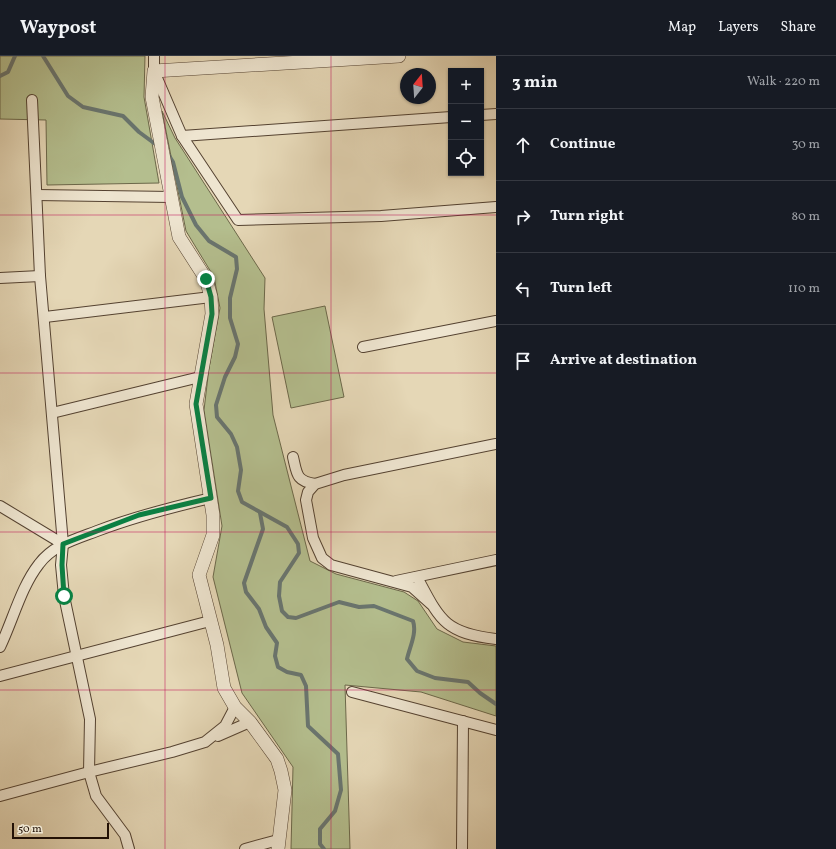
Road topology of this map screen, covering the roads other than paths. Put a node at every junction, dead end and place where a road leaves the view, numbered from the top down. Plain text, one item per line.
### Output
1 (154, 56) edge
2 (399, 56) edge
3 (154, 71) junction
4 (32, 100) dead end
5 (496, 114) edge
6 (484, 115) edge
7 (448, 117) edge
8 (182, 136) junction
9 (37, 195) junction
10 (171, 197) junction
11 (496, 207) edge
12 (40, 276) junction
13 (0, 278) edge
14 (211, 297) junction
15 (45, 318) junction
16 (496, 321) edge
17 (363, 347) dead end
18 (200, 377) junction
19 (52, 413) junction
20 (496, 444) edge
21 (292, 457) dead end
22 (315, 484) junction
23 (211, 498) junction
24 (0, 506) edge
25 (63, 544) junction
26 (496, 560) edge
27 (417, 577) junction
28 (395, 581) junction
29 (432, 604) junction
30 (210, 621) junction
31 (496, 639) edge
32 (0, 647) edge
33 (76, 655) junction
34 (0, 676) edge
35 (352, 692) dead end
36 (235, 707) junction
37 (464, 721) junction
38 (250, 722) junction
39 (496, 730) edge
40 (205, 742) junction
41 (89, 772) junction
42 (0, 796) edge
43 (278, 844) edge
44 (129, 849) edge
45 (245, 849) edge
46 (462, 849) edge

1 - 3 street
2 - 3 street
3 - 8 street
3 - 10 street
4 - 9 street
5 - 6 street
7 - 8 street
8 - 11 street
9 - 10 street
9 - 12 street
10 - 14 street
12 - 13 street
12 - 15 street
14 - 15 street
14 - 18 street
15 - 19 street
16 - 17 street
18 - 19 street
18 - 23 street
19 - 25 street
20 - 22 street
21 - 22 street
22 - 28 street
23 - 25 street
23 - 30 street
24 - 25 street
25 - 32 street
25 - 33 street
26 - 27 street
27 - 28 street
27 - 29 street
28 - 29 street
29 - 31 street
30 - 33 street
30 - 36 street
33 - 34 street
33 - 41 street
35 - 37 street
36 - 38 street
36 - 40 street
37 - 39 street
37 - 46 street
38 - 40 street
38 - 43 street
40 - 41 street
41 - 42 street
41 - 44 street
43 - 45 street

